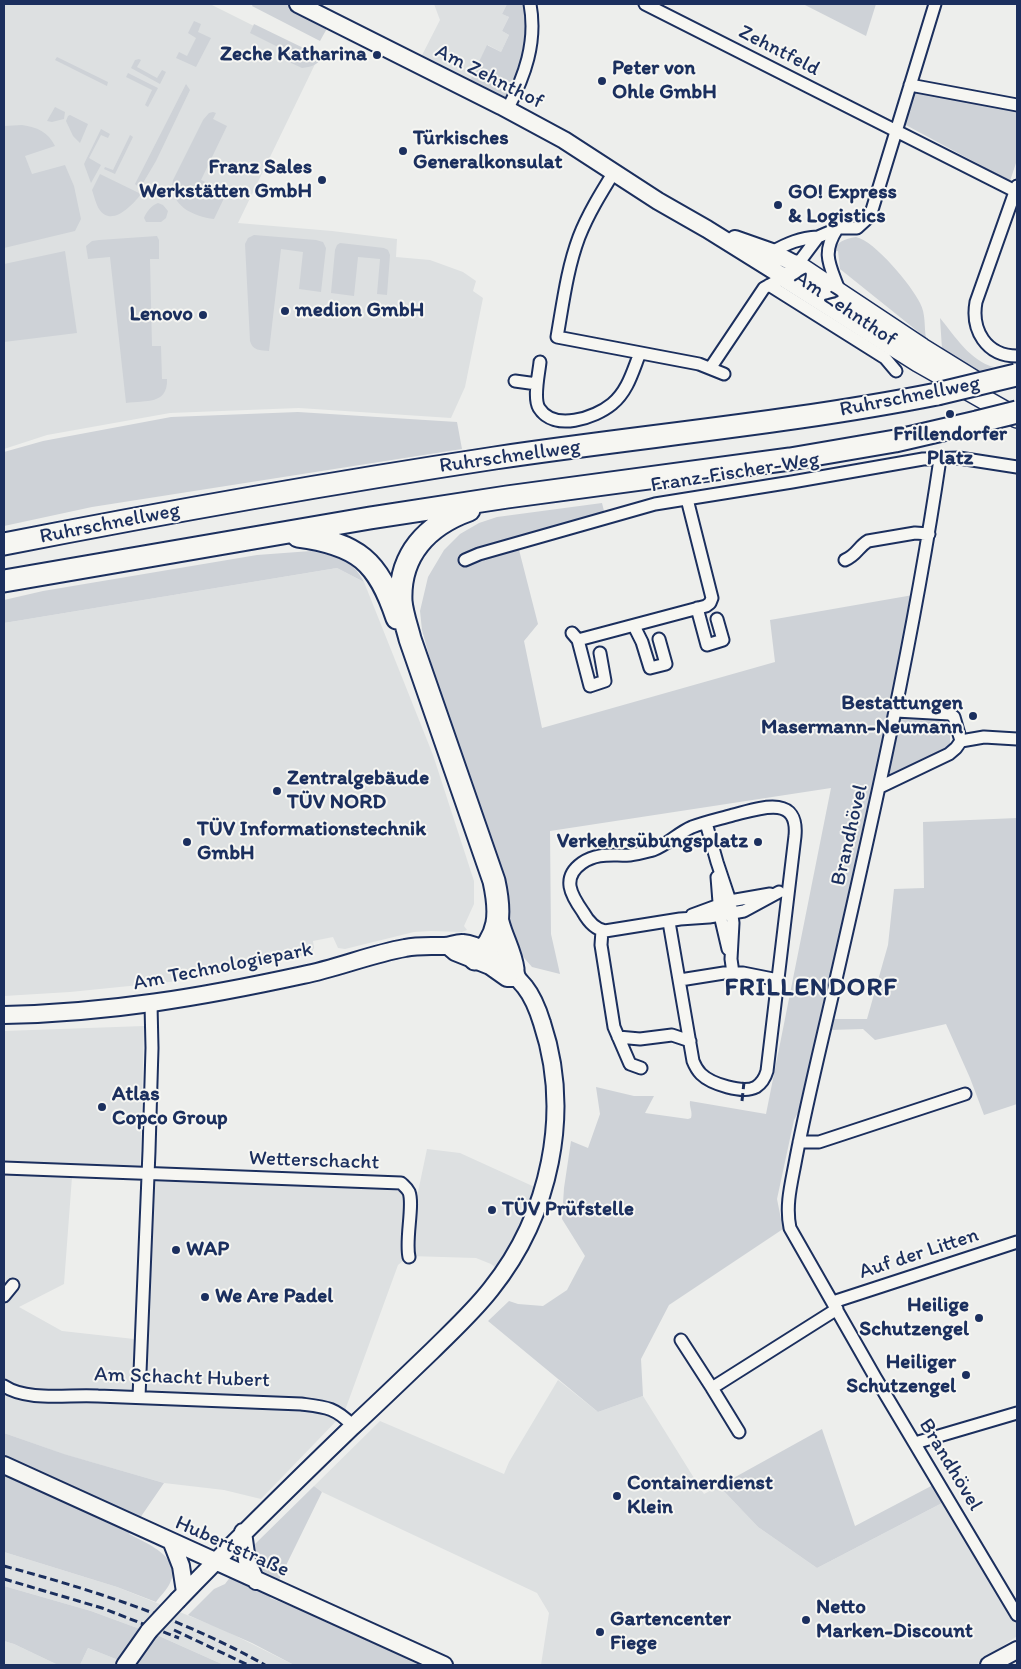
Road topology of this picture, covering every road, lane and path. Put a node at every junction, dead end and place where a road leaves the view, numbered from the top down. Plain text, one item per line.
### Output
1 (298, 4) edge
2 (530, 4) edge
3 (645, 4) edge
4 (935, 4) edge
5 (910, 85) junction
6 (1017, 105) edge
7 (508, 110) junction
8 (895, 130) junction
9 (614, 172) junction
10 (1016, 188) edge
11 (707, 229) junction
12 (837, 229) junction
13 (818, 237) junction
14 (772, 252) junction
15 (783, 275) junction
16 (839, 292) junction
17 (640, 353) junction
18 (540, 362) dead end
19 (711, 368) junction
20 (1017, 368) edge
21 (896, 371) dead end
22 (724, 374) dead end
23 (515, 381) dead end
24 (538, 384) junction
25 (1017, 405) edge
26 (1017, 412) edge
27 (1017, 418) edge
28 (940, 459) junction
29 (1017, 467) edge
30 (507, 497) junction
31 (687, 499) junction
32 (273, 534) junction
33 (929, 534) junction
34 (4, 544) edge
35 (465, 560) dead end
36 (845, 560) dead end
37 (4, 581) edge
38 (697, 608) junction
39 (717, 619) dead end
40 (634, 626) junction
41 (659, 639) dead end
42 (600, 653) dead end
43 (896, 711) junction
44 (1017, 739) edge
45 (961, 741) junction
46 (880, 787) junction
47 (706, 823) junction
48 (784, 891) junction
49 (725, 908) junction
50 (675, 921) junction
51 (498, 922) junction
52 (602, 930) junction
53 (478, 952) junction
54 (515, 973) junction
55 (733, 973) junction
56 (680, 980) junction
57 (778, 980) junction
58 (151, 1004) junction
59 (4, 1015) edge
60 (618, 1037) junction
61 (640, 1039) junction
62 (690, 1041) junction
63 (628, 1056) junction
64 (641, 1068) dead end
65 (966, 1094) dead end
66 (799, 1142) junction
67 (4, 1168) edge
68 (148, 1174) junction
69 (1017, 1242) edge
70 (409, 1257) dead end
71 (13, 1285) dead end
72 (4, 1296) edge
73 (835, 1305) junction
74 (681, 1340) dead end
75 (4, 1386) edge
76 (712, 1388) junction
77 (139, 1397) junction
78 (1017, 1413) edge
79 (353, 1426) junction
80 (739, 1432) dead end
81 (915, 1443) junction
82 (4, 1465) edge
83 (243, 1532) junction
84 (172, 1543) junction
85 (214, 1562) junction
86 (256, 1581) junction
87 (182, 1596) junction
88 (1017, 1615) edge
89 (1017, 1650) edge
90 (126, 1662) edge
91 (444, 1665) edge
92 (989, 1665) edge

1 - 7 street, Am Zehnthof
2 - 7 street
3 - 8 street, Zehntfeld
4 - 5 street, Am Zehnthof
5 - 6 street
5 - 8 street, Am Zehnthof
7 - 9 street, Am Zehnthof
8 - 10 street, Zehntfeld
8 - 12 street, Am Zehnthof
9 - 11 street, Am Zehnthof
9 - 17 street
10 - 20 street
11 - 14 street, Am Zehnthof
11 - 15 street, Am Zehnthof
12 - 13 street, Am Zehnthof
12 - 16 street
13 - 14 street, Am Zehnthof
13 - 15 street
14 - 15 street, Am Zehnthof
15 - 16 main road
15 - 19 street
15 - 21 street, Am Zehnthof
15 - 27 main road
16 - 25 main road
17 - 19 street
17 - 24 street
18 - 24 street
19 - 22 street
20 - 34 highway, Ruhrschnellweg, bridge
23 - 24 street
26 - 30 highway, Ruhrschnellweg, bridge
28 - 29 street, Franz-Fischer-Weg
28 - 31 street, Franz-Fischer-Weg
28 - 33 street, Brandhövel
30 - 32 highway, Ruhrschnellweg
30 - 51 highway
31 - 35 street, Franz-Fischer-Weg
31 - 38 street
32 - 37 highway, Ruhrschnellweg
32 - 53 highway
33 - 36 street
33 - 43 street, Brandhövel
38 - 39 street
38 - 40 street
40 - 41 street
40 - 42 street
43 - 45 street
43 - 46 street, Brandhövel
44 - 45 street
45 - 46 street
46 - 66 street, Brandhövel
47 - 48 street
47 - 49 street
47 - 52 street
48 - 49 street
48 - 57 street
49 - 50 street
49 - 55 street
50 - 52 street
50 - 56 street
51 - 53 highway
51 - 54 highway
52 - 60 street
53 - 54 street, Am Technologiepark
53 - 58 street, Am Technologiepark
54 - 79 street, Am Technologiepark
55 - 56 street
55 - 57 street
56 - 62 street
57 - 62 street
58 - 59 street, Am Technologiepark
58 - 68 street
60 - 61 street
60 - 63 street
61 - 62 street
61 - 63 street
63 - 64 street
65 - 66 street
66 - 73 street, Brandhövel
67 - 68 street
68 - 70 street, Wetterschacht
68 - 77 street
69 - 73 street, Auf der Litten
71 - 72 street
73 - 76 street, Auf der Litten
73 - 81 street, Brandhövel
74 - 76 street
75 - 77 street, Am Schacht Hubert
76 - 80 street
77 - 79 street, Am Schacht Hubert
78 - 81 street
79 - 83 street
81 - 88 street, Brandhövel
82 - 84 street, Hubertstraße
83 - 85 street
83 - 86 street
84 - 85 street, Hubertstraße
84 - 87 street
85 - 86 street, Hubertstraße
85 - 87 street
86 - 91 street, Hubertstraße
87 - 90 street, bridge
89 - 92 street

